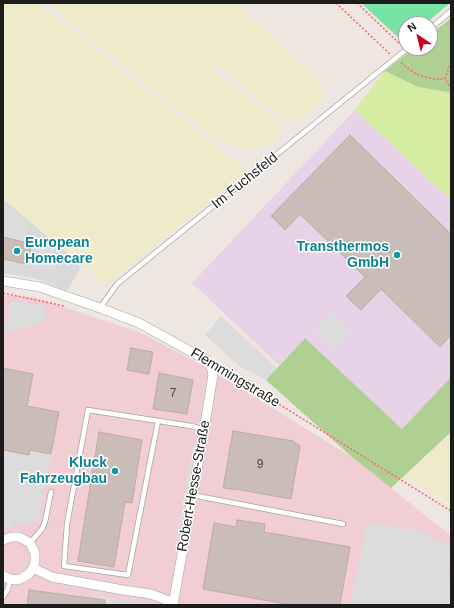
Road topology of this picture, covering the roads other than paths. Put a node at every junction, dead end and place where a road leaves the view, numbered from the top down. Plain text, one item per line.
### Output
1 (451, 11) edge
2 (438, 22) edge
3 (399, 56) edge
4 (3, 281) edge
5 (100, 308) junction
6 (211, 366) joint
7 (158, 421) junction
8 (204, 430) junction
9 (51, 492) dead end
10 (192, 496) junction
11 (343, 524) dead end
12 (3, 539) edge
13 (30, 543) junction
14 (33, 568) junction
15 (6, 578) edge
16 (3, 597) edge
17 (173, 604) edge

1 - 2 lane
3 - 5 lane, Im Fuchsfeld
4 - 5 street, Flemmingstraße
5 - 6 street, Flemmingstraße
6 - 8 street, Robert-Hesse-Straße
7 - 7 lane
7 - 8 lane
8 - 10 street, Robert-Hesse-Straße
9 - 13 lane
10 - 11 lane
10 - 17 street, Robert-Hesse-Straße
12 - 13 street
13 - 14 street
14 - 15 street
14 - 17 street
15 - 16 lane

